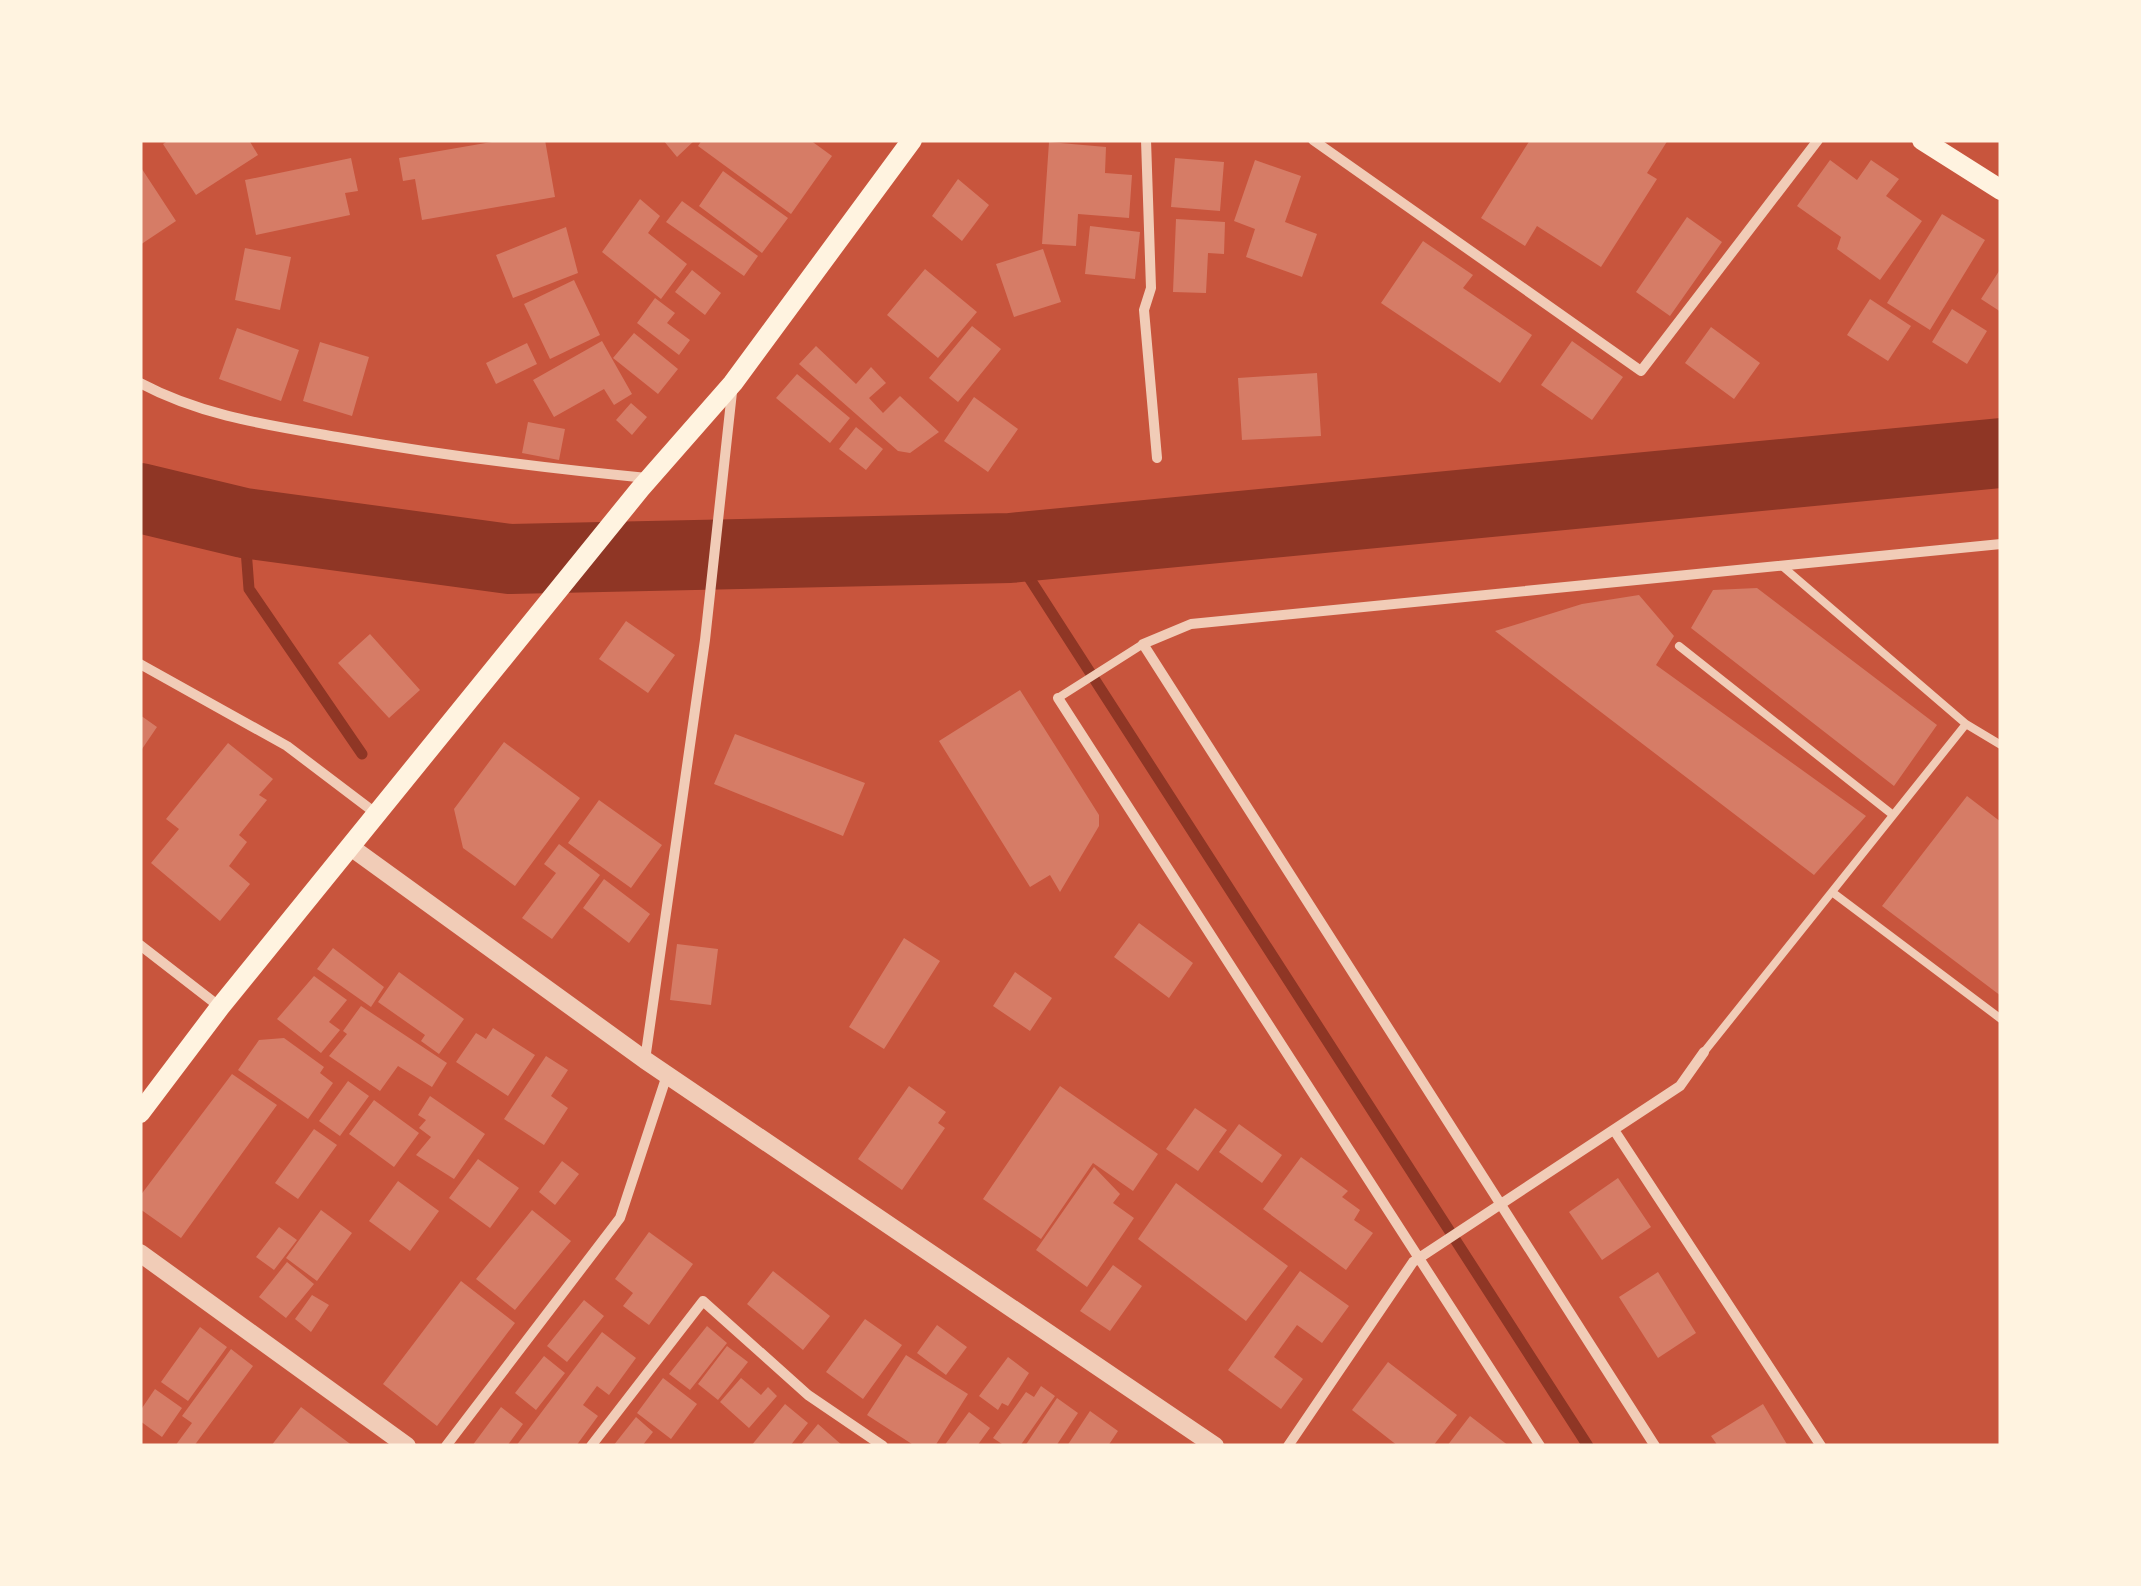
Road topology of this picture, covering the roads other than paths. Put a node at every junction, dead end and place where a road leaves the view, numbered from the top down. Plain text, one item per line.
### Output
1 (912, 140) edge
2 (1146, 140) edge
3 (1312, 140) edge
4 (1818, 140) edge
5 (1922, 140) edge
6 (2001, 190) edge
7 (140, 383) edge
8 (733, 383) junction
9 (1157, 458) dead end
10 (644, 483) junction
11 (2001, 544) edge
12 (1782, 566) junction
13 (1143, 644) junction
14 (1680, 646) dead end
15 (140, 664) edge
16 (1058, 698) joint
17 (1966, 724) junction
18 (2001, 745) edge
19 (378, 815) junction
20 (1894, 815) junction
21 (352, 848) junction
22 (1832, 892) junction
23 (140, 945) edge
24 (220, 1008) junction
25 (2001, 1019) edge
26 (1704, 1052) joint
27 (646, 1060) junction
28 (668, 1075) junction
29 (140, 1113) edge
30 (1614, 1130) junction
31 (1496, 1208) junction
32 (140, 1253) edge
33 (1423, 1255) junction
34 (1206, 1444) edge
35 (407, 1446) edge
36 (446, 1446) edge
37 (591, 1446) edge
38 (883, 1446) edge
39 (1288, 1446) edge
40 (1540, 1446) edge
41 (1655, 1446) edge
42 (1821, 1446) edge

1 - 8 main road
2 - 9 street
3 - 4 street
5 - 6 main road
7 - 10 street
8 - 10 main road
8 - 27 street
10 - 19 main road
11 - 12 street
12 - 13 street
12 - 17 lane
13 - 16 lane
13 - 31 street
14 - 20 lane
15 - 19 street
16 - 33 street
17 - 18 lane
17 - 20 lane
19 - 21 main road
20 - 22 lane
21 - 24 main road
21 - 27 street
22 - 25 lane
22 - 26 lane
23 - 24 street
24 - 29 main road
26 - 30 street
27 - 28 street
28 - 34 street
28 - 36 street
30 - 31 street
30 - 42 street
31 - 33 street
31 - 41 street
32 - 35 street
33 - 39 street
33 - 40 street
37 - 38 street

